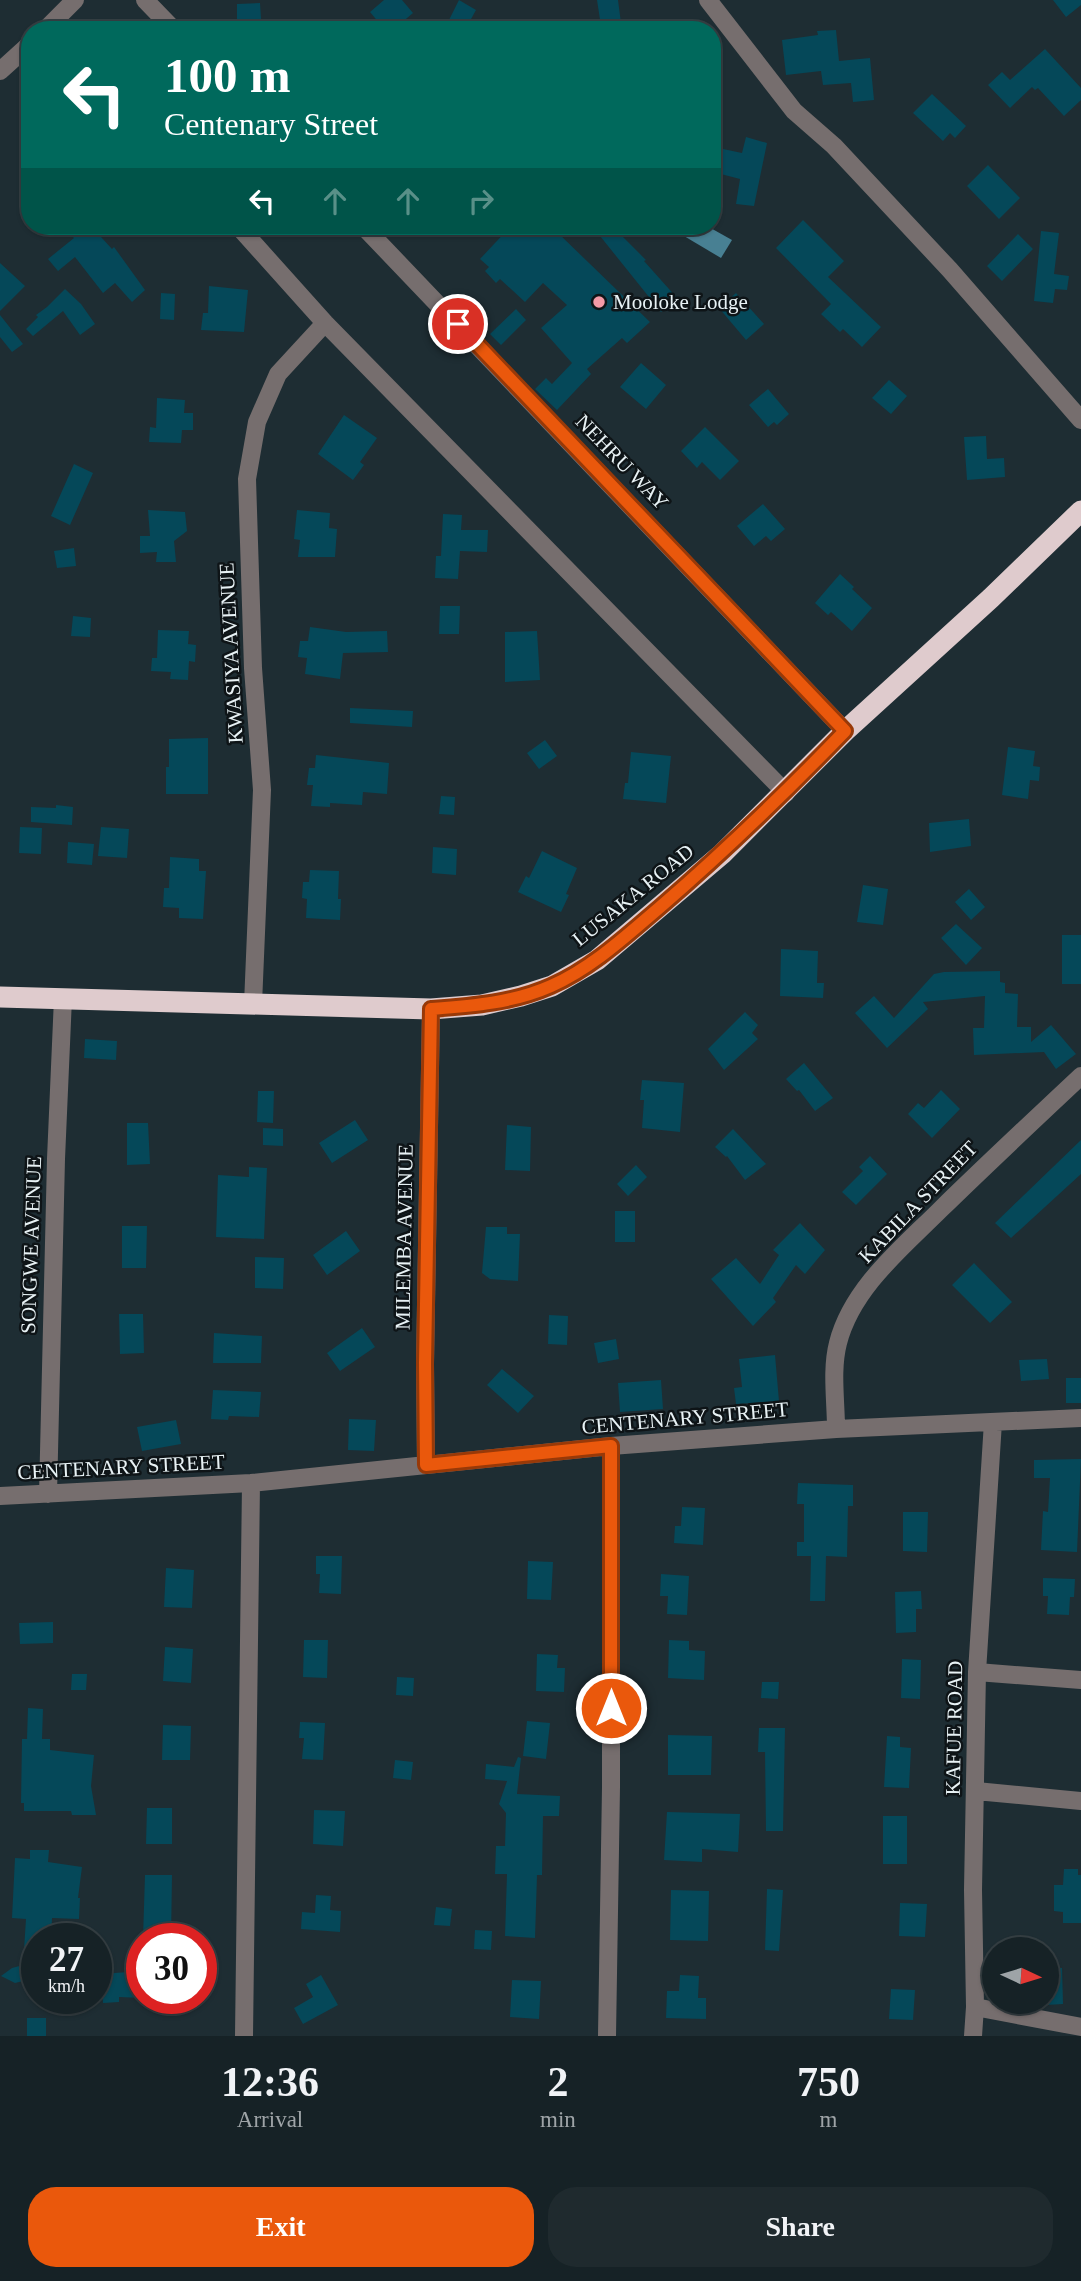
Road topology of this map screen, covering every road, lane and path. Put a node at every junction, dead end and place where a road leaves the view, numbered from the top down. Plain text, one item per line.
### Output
1 (75, 0) edge
2 (145, 0) edge
3 (708, 0) edge
4 (59, 21) edge
5 (165, 21) edge
6 (21, 52) edge
7 (0, 71) edge
8 (246, 235) edge
9 (372, 235) edge
10 (326, 323) junction
11 (1081, 419) edge
12 (1081, 511) edge
13 (845, 731) junction
14 (786, 793) junction
15 (0, 997) edge
16 (63, 998) junction
17 (253, 1004) junction
18 (431, 1009) junction
19 (1081, 1076) edge
20 (1081, 1418) edge
21 (993, 1422) junction
22 (836, 1429) junction
23 (611, 1446) junction
24 (426, 1465) junction
25 (251, 1483) junction
26 (48, 1494) junction
27 (0, 1496) edge
28 (977, 1672) junction
29 (1081, 1680) edge
30 (976, 1791) junction
31 (1081, 1801) edge
32 (975, 2007) junction
33 (1081, 2027) edge
34 (244, 2036) edge
35 (607, 2036) edge
36 (973, 2036) edge

1 - 4 street
2 - 5 street
3 - 11 street
6 - 7 street
8 - 10 street
9 - 13 street, NEHRU WAY
10 - 14 street
10 - 17 street, KWASIYA AVENUE
12 - 13 highway, LUSAKA ROAD
13 - 14 highway, LUSAKA ROAD
14 - 18 highway, LUSAKA ROAD
15 - 16 highway, LUSAKA ROAD
16 - 17 highway, LUSAKA ROAD
16 - 26 street, SONGWE AVENUE
17 - 18 highway, LUSAKA ROAD
18 - 24 street, MILEMBA AVENUE
19 - 22 street, KABILA STREET
20 - 21 street, CENTENARY STREET
21 - 22 street, CENTENARY STREET
21 - 28 street, KAFUE ROAD
22 - 23 street, CENTENARY STREET
23 - 24 street, CENTENARY STREET
23 - 35 street
24 - 25 street, CENTENARY STREET
25 - 26 street, CENTENARY STREET
25 - 34 street
26 - 27 street, CENTENARY STREET
28 - 29 street
28 - 30 street, KAFUE ROAD
30 - 31 street
30 - 32 street, KAFUE ROAD
32 - 33 street
32 - 36 street, KAFUE ROAD

